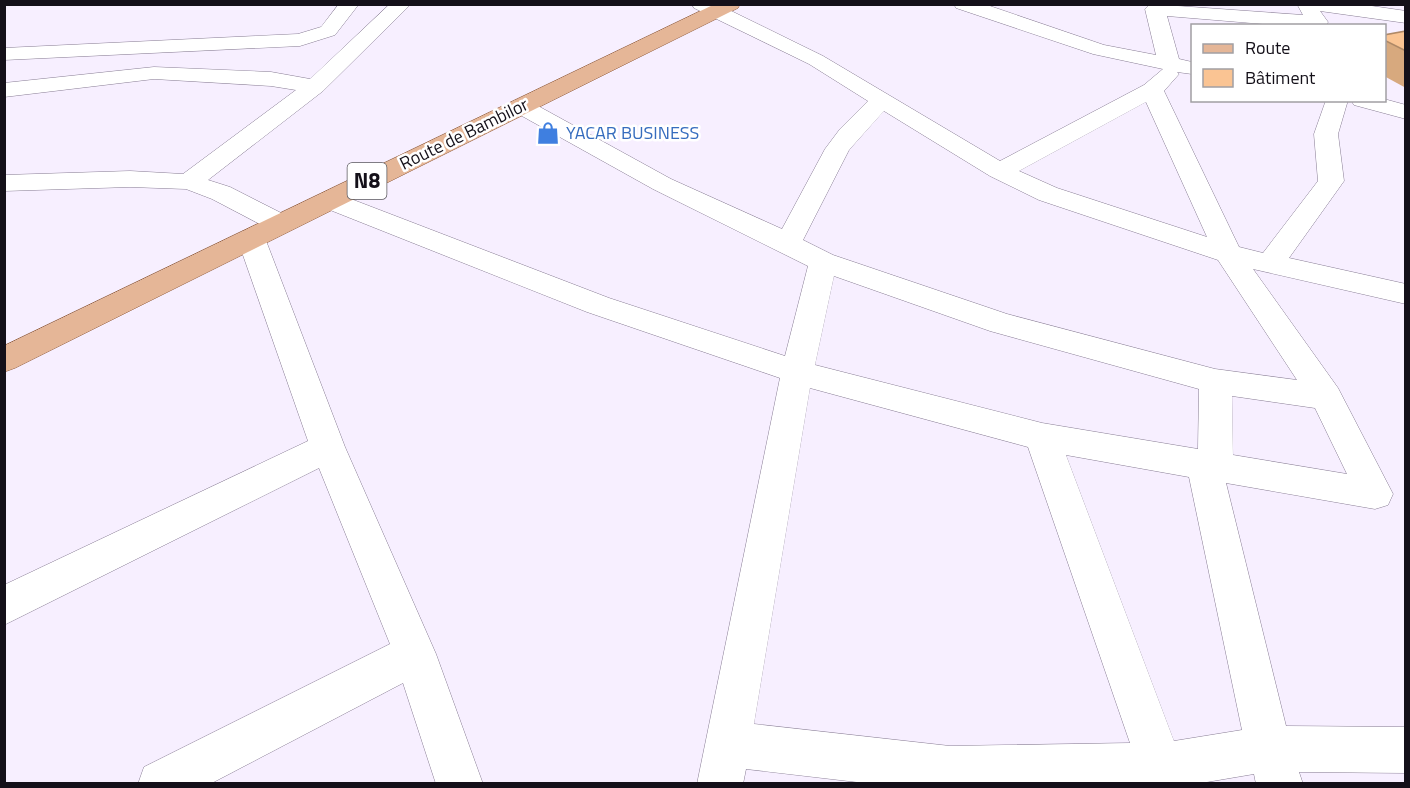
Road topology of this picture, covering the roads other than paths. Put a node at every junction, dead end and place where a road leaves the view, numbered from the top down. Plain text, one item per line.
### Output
1 (350, 4) edge
2 (402, 4) edge
3 (963, 4) edge
4 (1305, 4) edge
5 (1313, 4) edge
6 (716, 7) edge
7 (1406, 17) edge
8 (4, 54) edge
9 (1179, 65) edge
10 (315, 86) junction
11 (4, 90) edge
12 (1152, 90) junction
13 (881, 101) junction
14 (1336, 102) edge
15 (1370, 102) edge
16 (521, 106) junction
17 (1406, 111) edge
18 (999, 171) junction
19 (189, 182) junction
20 (4, 183) edge
21 (328, 200) junction
22 (266, 231) junction
23 (788, 243) junction
24 (1228, 254) junction
25 (823, 262) junction
26 (1269, 265) junction
27 (1406, 294) edge
28 (4, 360) edge
29 (797, 372) junction
30 (1215, 381) junction
31 (1326, 397) junction
32 (1042, 437) junction
33 (328, 447) junction
34 (1210, 465) junction
35 (4, 606) edge
36 (415, 654) junction
37 (1406, 750) edge
38 (723, 764) edge
39 (1274, 766) edge
40 (1164, 775) edge
41 (161, 783) edge
42 (460, 783) edge

1 - 8 street
2 - 10 street
3 - 9 street
4 - 9 street
5 - 7 street
6 - 13 street
6 - 16 main road, Route de Bambilor / N8
9 - 12 street
10 - 11 street
10 - 19 street
12 - 18 street
12 - 24 street
13 - 18 street
13 - 23 street
14 - 26 street
15 - 17 street
16 - 21 main road, Route de Bambilor / N8
16 - 23 street
18 - 24 street
19 - 20 street
19 - 22 street
21 - 22 main road, Route de Bambilor / N8
21 - 29 street
22 - 28 main road, Route de Bambilor / N8
22 - 33 street
23 - 25 street
24 - 26 street
24 - 31 street
25 - 29 street
25 - 30 street
26 - 27 street
29 - 32 street
29 - 38 street
30 - 31 street
30 - 34 street
31 - 34 street
32 - 34 street
32 - 40 street
33 - 35 street
33 - 36 street
34 - 39 street
36 - 41 street
36 - 42 street
37 - 39 street
38 - 40 street
39 - 40 street

